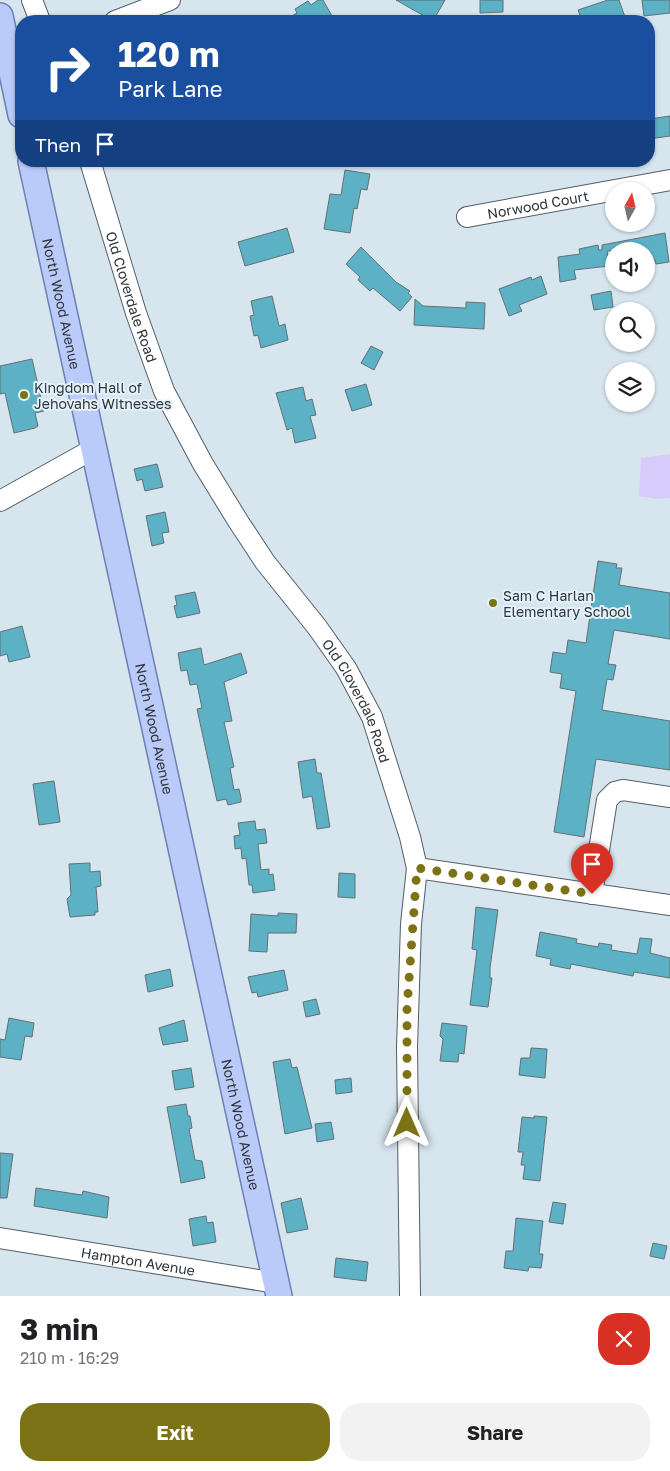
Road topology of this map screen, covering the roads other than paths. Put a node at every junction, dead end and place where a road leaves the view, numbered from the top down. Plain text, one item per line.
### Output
1 (32, 0) edge
2 (170, 0) edge
3 (38, 15) edge
4 (131, 15) edge
5 (1, 23) edge
6 (15, 87) edge
7 (32, 167) edge
8 (92, 167) edge
9 (670, 180) edge
10 (467, 217) dead end
11 (95, 448) junction
12 (0, 501) edge
13 (670, 797) edge
14 (417, 868) junction
15 (592, 894) junction
16 (670, 905) edge
17 (0, 1238) edge
18 (277, 1289) edge
19 (410, 1296) edge

1 - 3 street
2 - 4 street
5 - 6 main road
7 - 11 main road, North Wood Avenue
8 - 14 street, Old Cloverdale Road
9 - 10 street, Norwood Court
11 - 12 street
11 - 18 main road, North Wood Avenue
13 - 15 street
14 - 15 street
14 - 19 street, Old Cloverdale Road
15 - 16 street
17 - 18 street, Hampton Avenue

